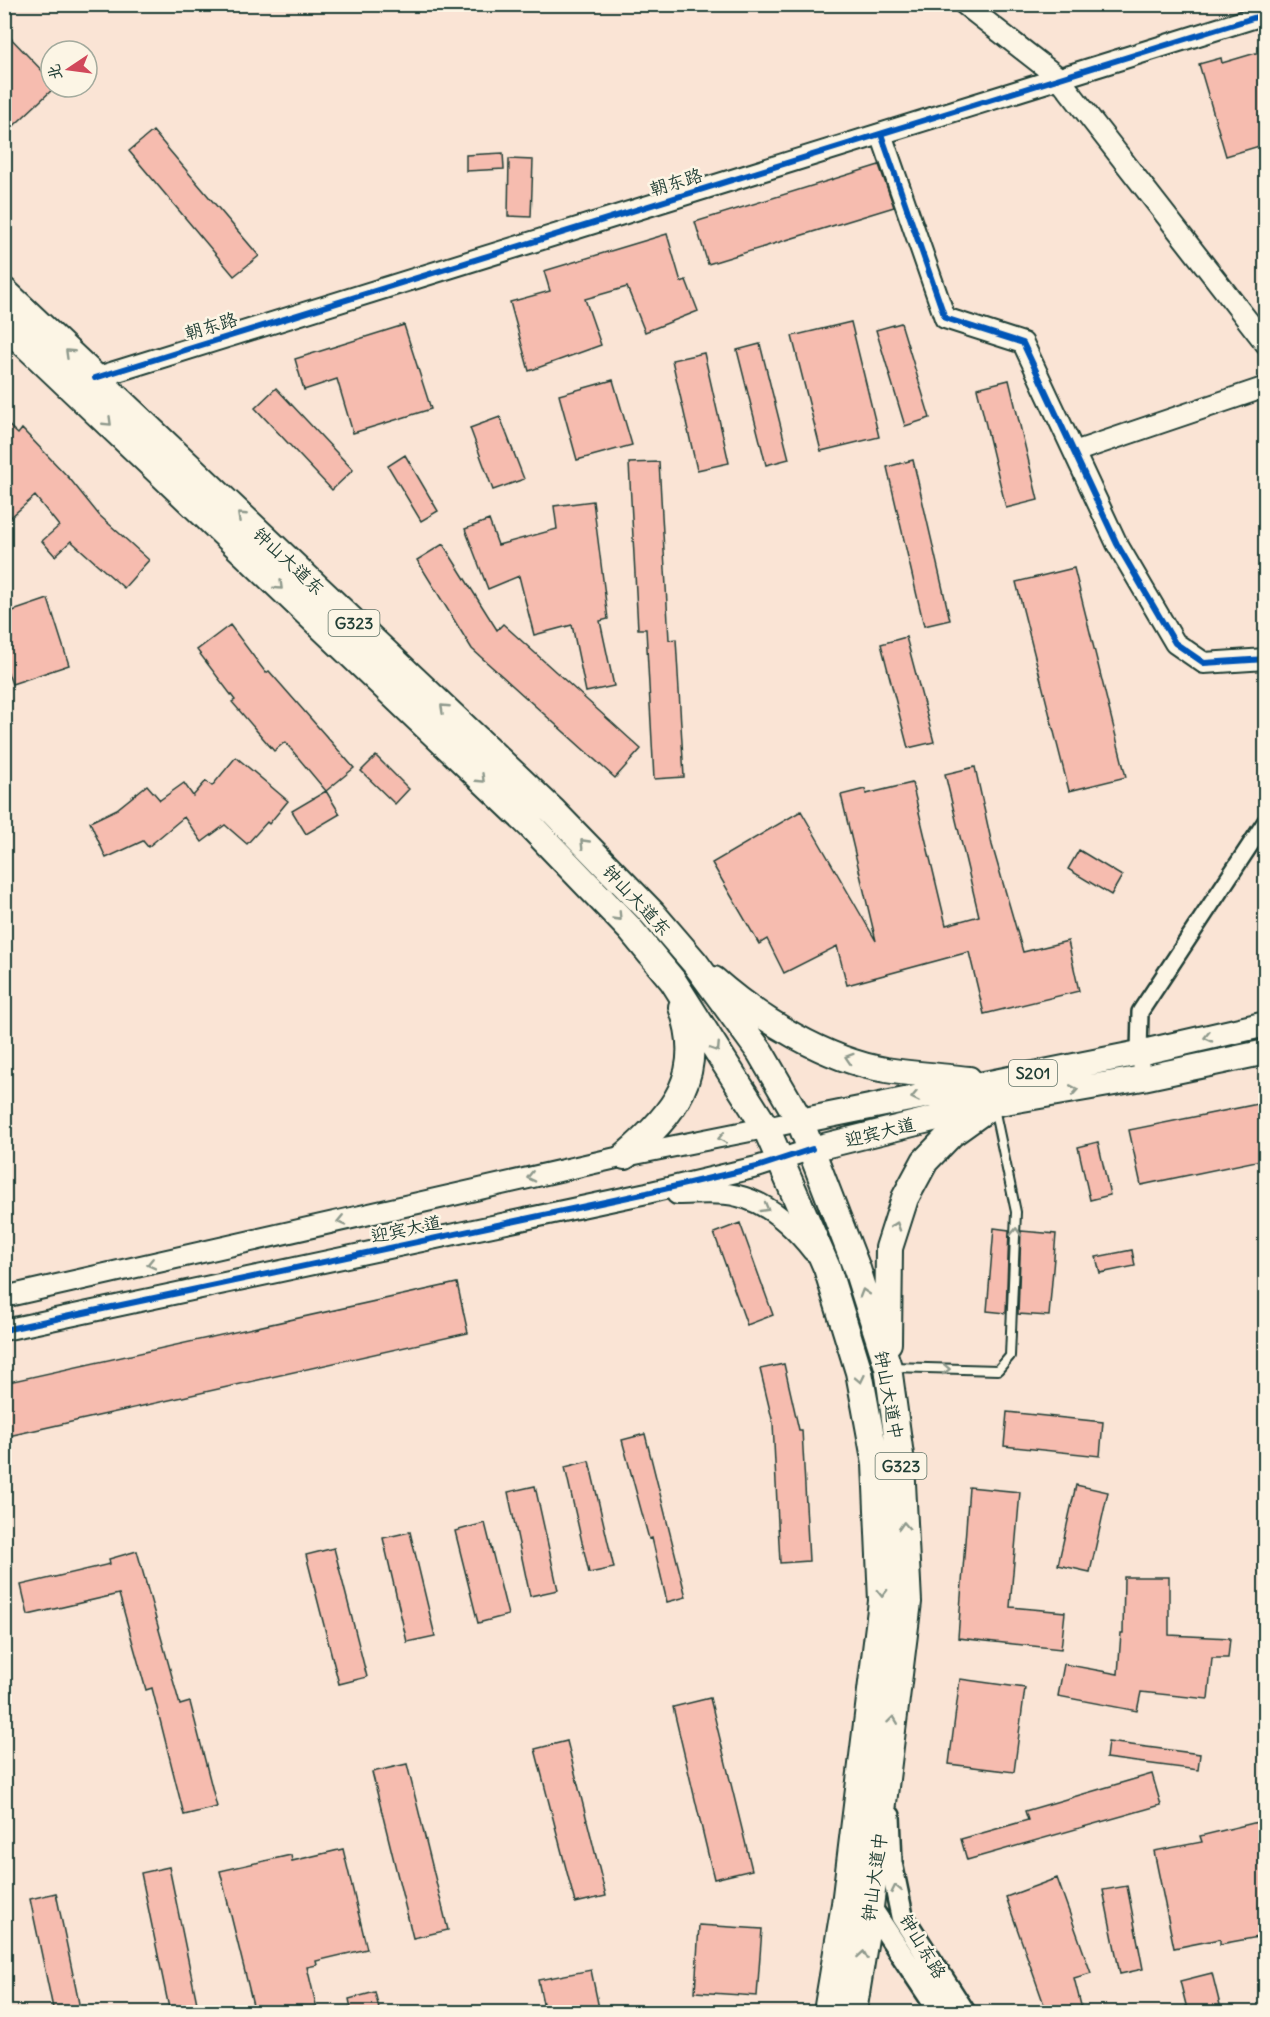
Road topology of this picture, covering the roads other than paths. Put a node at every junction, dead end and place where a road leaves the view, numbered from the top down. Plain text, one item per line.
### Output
1 (964, 4) edge
2 (1266, 14) edge
3 (1059, 78) junction
4 (881, 134) junction
5 (4, 291) edge
6 (4, 324) edge
7 (1266, 344) edge
8 (94, 378) junction
9 (1266, 387) edge
10 (1074, 452) junction
11 (1266, 659) edge
12 (1266, 821) edge
13 (695, 963) junction
14 (673, 981) junction
15 (1266, 1024) edge
16 (1266, 1052) edge
17 (1139, 1053) junction
18 (1143, 1078) junction
19 (991, 1092) junction
20 (800, 1121) junction
21 (766, 1128) junction
22 (812, 1149) junction
23 (625, 1156) junction
24 (779, 1160) junction
25 (647, 1193) junction
26 (827, 1268) junction
27 (4, 1297) edge
28 (4, 1329) edge
29 (888, 1367) junction
30 (888, 1768) junction
31 (861, 1773) junction
32 (870, 1907) junction
33 (827, 2013) edge
34 (853, 2013) edge
35 (940, 2013) edge
36 (964, 2013) edge

1 - 3 street
2 - 3 street, 朝东路
3 - 4 street, 朝东路
3 - 7 street
4 - 8 street, 朝东路
4 - 10 street
8 -> 5 highway, 钟山大道东 / G323
6 -> 14 highway, 钟山大道东 / G323
13 -> 8 highway, 钟山大道东 / G323
9 - 10 street
10 - 11 street
12 - 17 street
19 -> 13 main road
13 - 20 highway, 钟山大道中 / G323
14 -> 21 highway, 钟山大道中 / G323
14 - 23 highway
15 -> 17 main road, 迎宾大道 / S201
16 - 18 main road, 迎宾大道 / S201
17 - 18 street
17 - 19 main road, 迎宾大道 / S201
19 -> 18 main road, 迎宾大道 / S201
19 -> 20 main road, 迎宾大道 / S201
19 - 22 main road, 迎宾大道 / S201
29 -> 19 highway
29 -> 19 lane
20 - 21 street, 迎宾大道
20 - 22 highway, 钟山大道中 / G323
21 -> 23 street, 迎宾大道
21 - 24 highway, 钟山大道中 / G323
22 - 24 street, 迎宾大道
29 -> 22 highway, 钟山大道中 / G323
23 -> 27 street, 迎宾大道
24 - 25 street, 迎宾大道
24 - 26 highway, 钟山大道中 / G323
25 -> 26 street
25 - 28 street, 迎宾大道
26 -> 31 highway, 钟山大道中 / G323
30 -> 29 highway, 钟山大道中 / G323
30 - 32 highway, 钟山大道中 / G323
36 -> 30 main road, 钟山东路
31 - 32 main road, 钟山东路
31 - 33 highway, 钟山大道中 / G323
34 -> 32 highway, 钟山大道中 / G323
32 - 35 main road, 钟山东路

